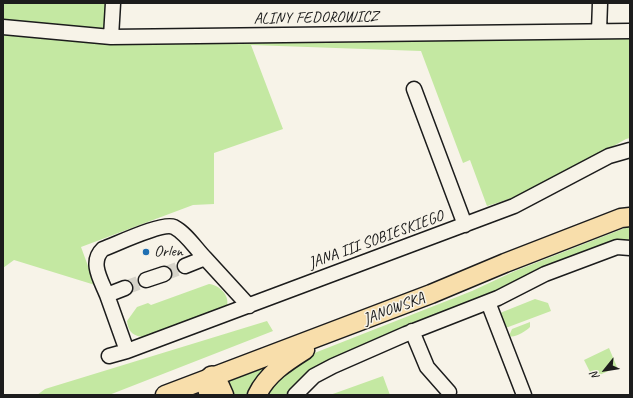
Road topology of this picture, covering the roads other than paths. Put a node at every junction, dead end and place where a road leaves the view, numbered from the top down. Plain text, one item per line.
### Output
1 (113, 3) edge
2 (600, 3) edge
3 (3, 27) edge
4 (599, 31) junction
5 (630, 31) edge
6 (111, 37) junction
7 (414, 89) dead end
8 (630, 150) edge
9 (627, 216) edge
10 (465, 225) junction
11 (630, 248) edge
12 (205, 258) junction
13 (185, 266) tunnel mouth
14 (164, 274) tunnel mouth
15 (146, 280) tunnel mouth
16 (125, 288) tunnel mouth
17 (107, 295) junction
18 (488, 302) junction
19 (249, 306) junction
20 (412, 331) junction
21 (333, 332) junction
22 (127, 351) junction
23 (109, 356) dead end
24 (212, 386) edge
25 (449, 392) dead end
26 (165, 395) edge
27 (224, 395) edge
28 (258, 395) edge
29 (295, 395) edge
30 (524, 395) edge

1 - 6 street
2 - 4 street
3 - 6 street, ALINY FEDOROWICZ
4 - 5 street, ALINY FEDOROWICZ
4 - 6 street, ALINY FEDOROWICZ
7 - 10 street
8 - 10 street, JANA III SOBIESKIEGO
9 - 21 main road, JANOWSKA
10 - 19 street, JANA III SOBIESKIEGO
11 - 18 street
12 - 13 street
12 - 17 street
12 - 19 street
14 - 15 street
16 - 17 street
17 - 22 street
18 - 20 street
18 - 30 street
19 - 22 street, JANA III SOBIESKIEGO
20 - 25 street
20 - 29 street
21 - 24 main road, JANOWSKA
21 - 28 main road
22 - 23 street, JANA III SOBIESKIEGO
24 - 26 main road, JANOWSKA
24 - 27 main road

